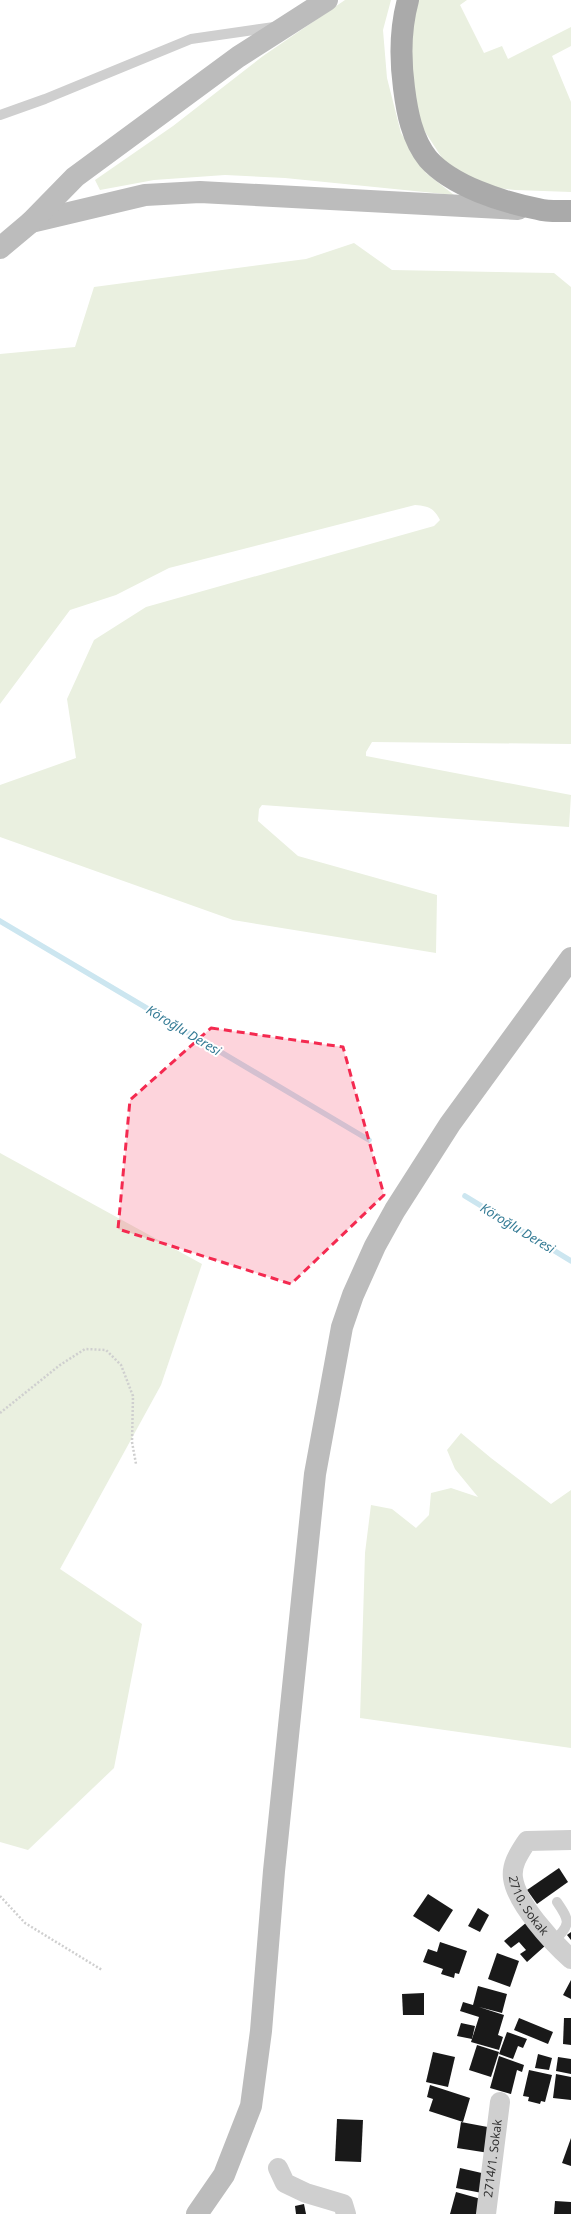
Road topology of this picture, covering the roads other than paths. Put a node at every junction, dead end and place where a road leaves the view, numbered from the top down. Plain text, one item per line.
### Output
1 (328, 0) edge
2 (408, 0) edge
3 (288, 25) junction
4 (0, 115) edge
5 (538, 210) junction
6 (571, 211) edge
7 (31, 222) junction
8 (0, 238) edge
9 (0, 248) edge
10 (571, 958) edge
11 (571, 1840) edge
12 (557, 1902) dead end
13 (554, 1941) junction
14 (571, 1959) edge
15 (500, 2102) dead end
16 (278, 2168) dead end
17 (197, 2214) edge
18 (346, 2214) edge
19 (486, 2214) edge

1 - 3 main road
2 - 5 main road
3 - 4 lane
3 - 7 main road
5 - 6 main road
5 - 7 main road
7 - 8 street
7 - 9 main road
10 - 17 main road
11 - 13 street, 2710. Sokak
12 - 13 lane
13 - 14 street, 2710. Sokak
15 - 19 street, 2714/1. Sokak
16 - 18 street

